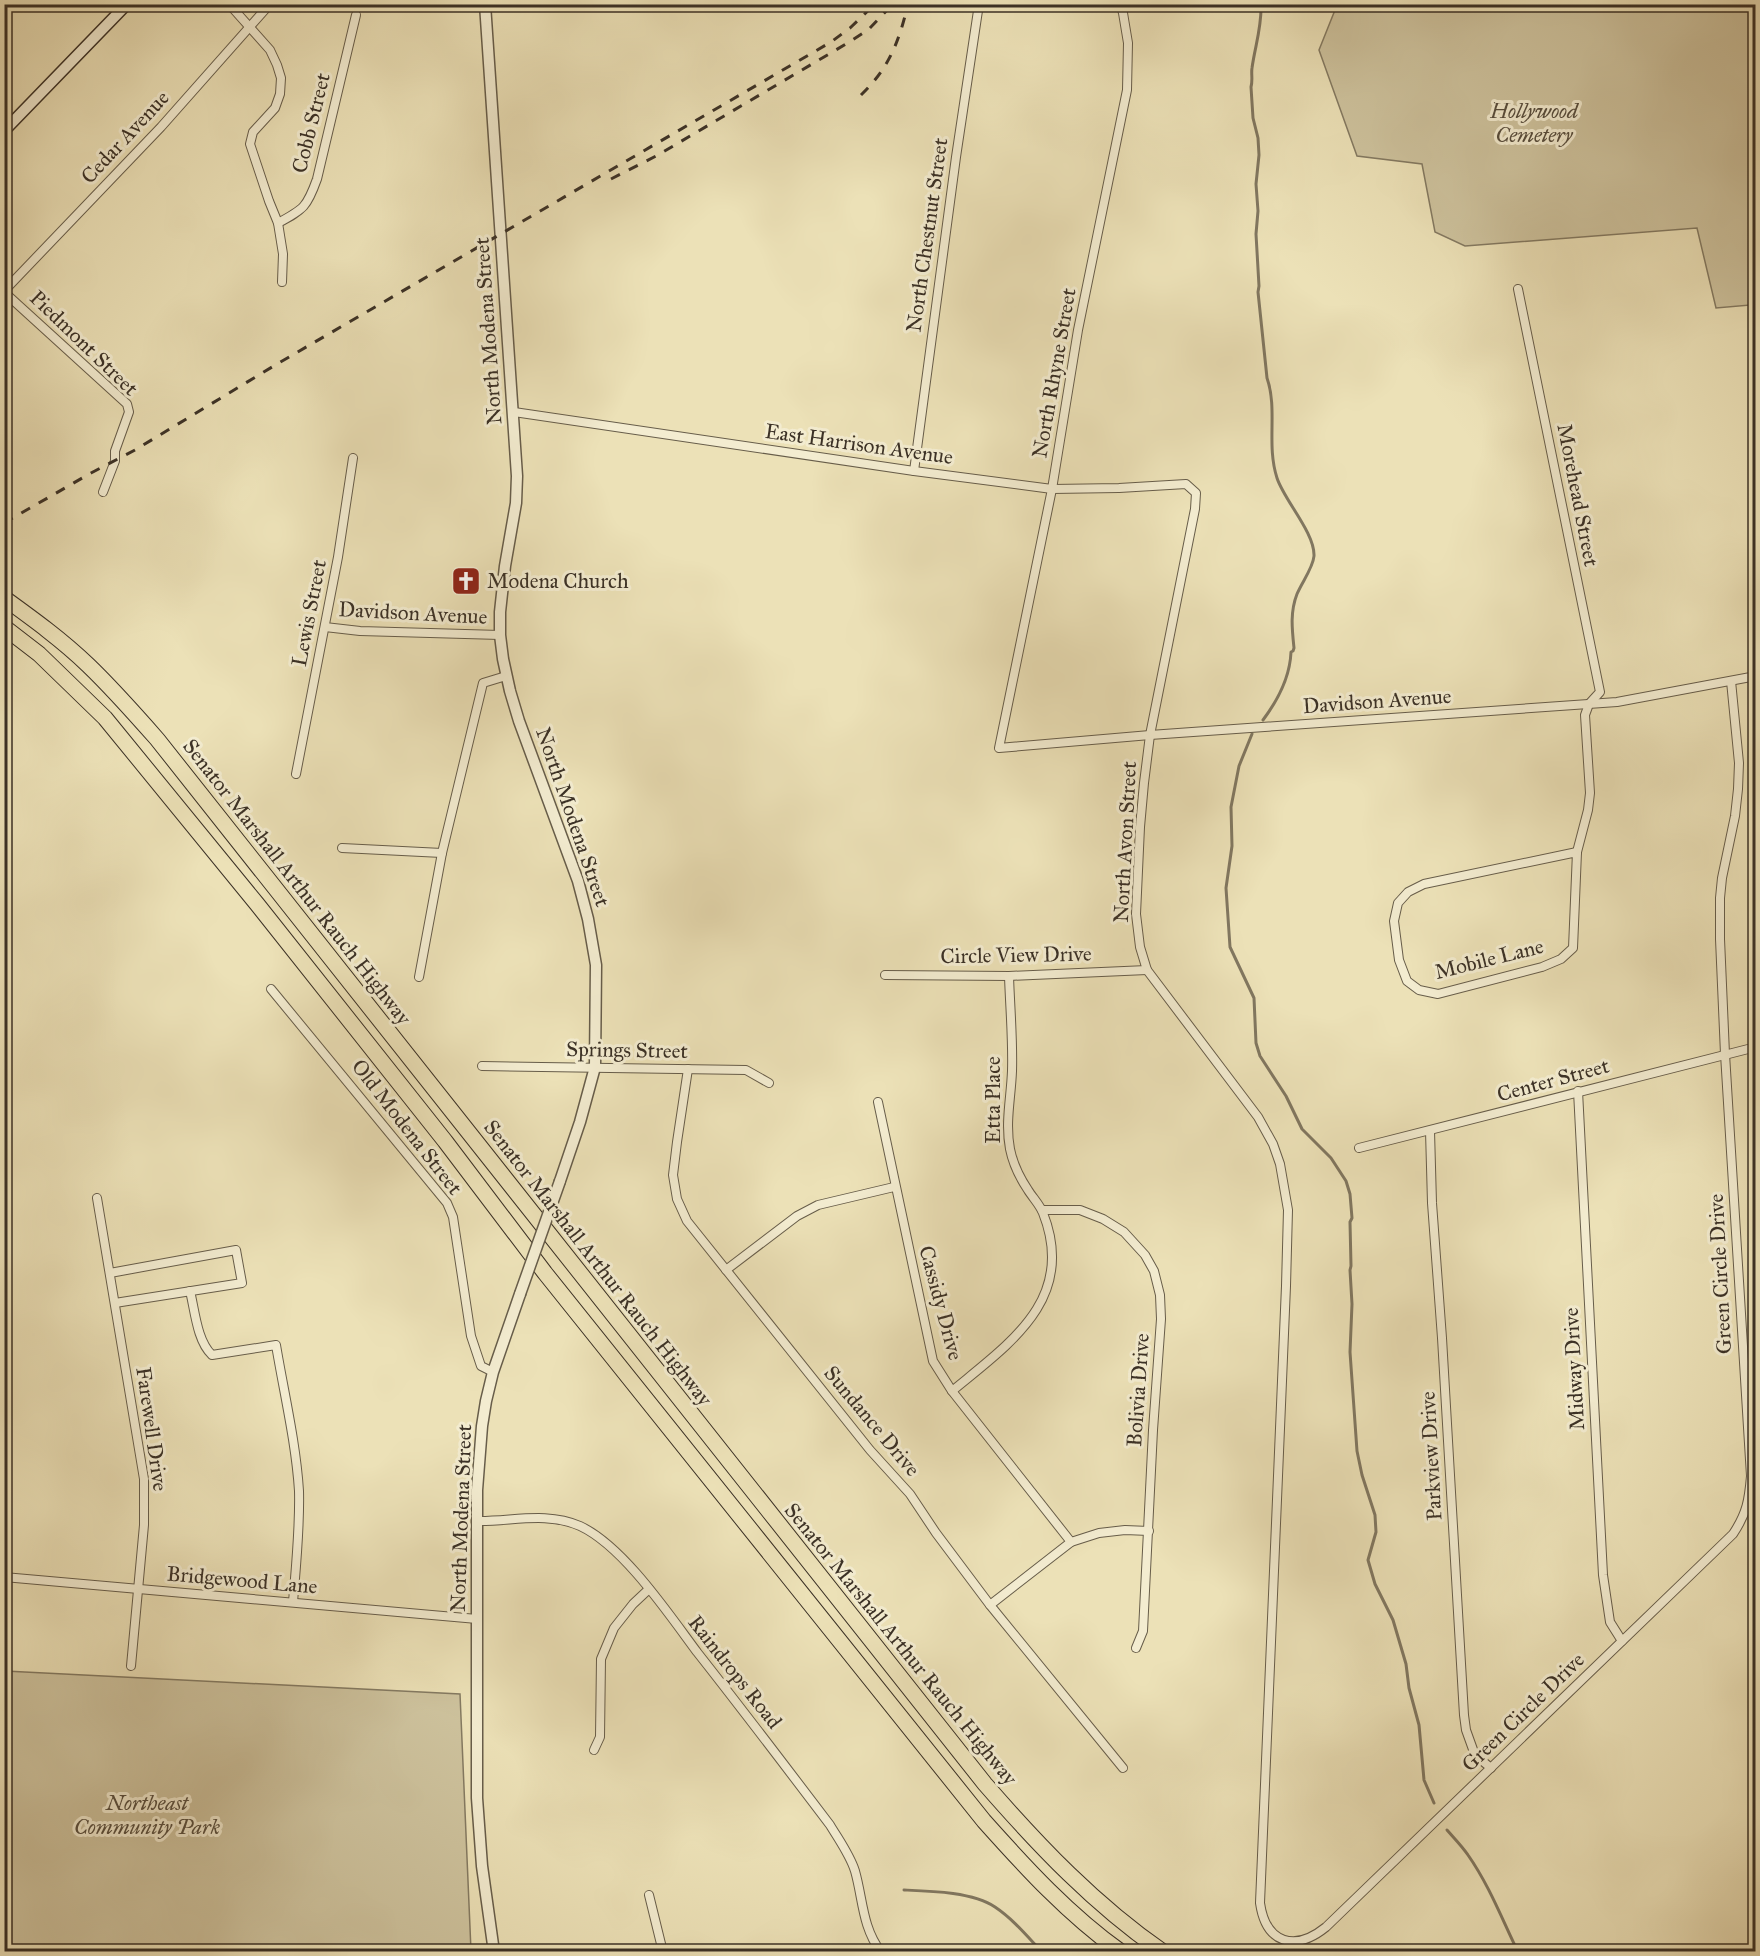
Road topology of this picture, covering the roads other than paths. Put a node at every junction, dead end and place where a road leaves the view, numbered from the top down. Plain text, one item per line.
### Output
1 (127, 4) edge
2 (229, 4) edge
3 (270, 4) edge
4 (486, 4) edge
5 (979, 4) edge
6 (1120, 4) edge
7 (356, 15) dead end
8 (249, 26) junction
9 (4, 131) edge
10 (278, 223) junction
11 (282, 282) dead end
12 (1518, 289) dead end
13 (4, 292) edge
14 (514, 412) junction
15 (353, 458) dead end
16 (914, 471) junction
17 (1052, 489) junction
18 (103, 492) dead end
19 (1196, 493) joint
20 (4, 598) edge
21 (4, 627) edge
22 (325, 627) junction
23 (4, 635) edge
24 (500, 635) junction
25 (39, 654) junction
26 (506, 676) junction
27 (1755, 676) edge
28 (1731, 681) junction
29 (1588, 704) junction
30 (1150, 735) junction
31 (999, 748) joint
32 (296, 774) dead end
33 (342, 848) dead end
34 (1577, 852) junction
35 (442, 853) junction
36 (1148, 970) junction
37 (885, 975) dead end
38 (1009, 976) junction
39 (419, 977) dead end
40 (271, 989) dead end
41 (1755, 1047) edge
42 (1725, 1054) junction
43 (482, 1066) dead end
44 (595, 1067) junction
45 (688, 1069) junction
46 (769, 1083) dead end
47 (1578, 1091) junction
48 (878, 1102) dead end
49 (1430, 1131) junction
50 (1359, 1148) dead end
51 (1277, 1155) joint
52 (894, 1187) junction
53 (97, 1198) dead end
54 (1042, 1210) junction
55 (726, 1270) junction
56 (110, 1273) junction
57 (190, 1291) junction
58 (115, 1303) junction
59 (493, 1372) junction
60 (952, 1391) junction
61 (476, 1521) junction
62 (1149, 1531) junction
63 (1071, 1542) junction
64 (4, 1577) edge
65 (138, 1588) junction
66 (649, 1590) junction
67 (293, 1602) junction
68 (990, 1605) junction
69 (477, 1619) junction
70 (1622, 1641) junction
71 (1136, 1648) dead end
72 (131, 1666) dead end
73 (594, 1750) dead end
74 (1123, 1768) dead end
75 (1491, 1768) junction
76 (649, 1895) dead end
77 (494, 1952) edge
78 (663, 1952) edge
79 (881, 1952) edge
80 (1121, 1952) edge
81 (1163, 1952) edge

1 - 9 street
2 - 8 street
3 - 8 street, Cedar Avenue
4 - 14 street, North Modena Street
5 - 16 street, North Chestnut Street
6 - 17 street, North Rhyne Street
7 - 10 street, Cobb Street
8 - 10 street
8 - 13 street, Cedar Avenue
10 - 11 street
12 - 29 street, Morehead Street
13 - 18 street, Piedmont Street
14 - 16 street, East Harrison Avenue
14 - 24 street, North Modena Street
15 - 22 street, Lewis Street
16 - 17 street, East Harrison Avenue
17 - 19 street, East Harrison Avenue
17 - 31 street, North Rhyne Street
19 - 30 street, North Avon Street
20 - 81 highway, Senator Marshall Arthur Rauch Highway
21 - 25 highway, Senator Marshall Arthur Rauch Highway
22 - 24 street, Davidson Avenue
22 - 32 street, Lewis Street
23 - 25 highway
24 - 26 street, North Modena Street
25 - 80 highway, Senator Marshall Arthur Rauch Highway
26 - 35 street
26 - 44 street, North Modena Street
27 - 28 street, Davidson Avenue
28 - 29 street, Davidson Avenue
28 - 42 street, Green Circle Drive
29 - 30 street, Davidson Avenue
29 - 34 street, Mobile Lane
30 - 31 street, Davidson Avenue
30 - 36 street, North Avon Street
33 - 35 street
34 - 34 street, Mobile Lane
35 - 39 street
36 - 38 street, Circle View Drive
36 - 51 street, North Avon Street
37 - 38 street, Circle View Drive
38 - 54 street, Etta Place
40 - 59 street, Old Modena Street
41 - 42 street, Center Street
42 - 47 street, Center Street
42 - 70 street, Green Circle Drive
43 - 44 street, Springs Street
44 - 45 street, Springs Street
44 - 59 street, North Modena Street, bridge
45 - 46 street, Springs Street
45 - 55 street, Sundance Drive
47 - 49 street, Center Street
47 - 70 street, Midway Drive
48 - 52 street, Cassidy Drive
49 - 50 street, Center Street
49 - 75 street, Parkview Drive
51 - 75 street, Green Circle Drive
52 - 55 street
52 - 60 street, Cassidy Drive
53 - 56 street, Farewell Drive
54 - 60 street, Etta Place
54 - 62 street, Bolivia Drive
55 - 68 street, Sundance Drive
56 - 57 street
56 - 58 street, Farewell Drive
57 - 58 street
57 - 67 street
58 - 65 street, Farewell Drive
59 - 61 street, North Modena Street
60 - 63 street, Cassidy Drive
61 - 66 street, Raindrops Road
61 - 69 street, North Modena Street
62 - 63 street
62 - 71 street, Bolivia Drive
63 - 68 street
64 - 65 street, Bridgewood Lane
65 - 67 street, Bridgewood Lane
65 - 72 street, Farewell Drive
66 - 73 street
66 - 79 street, Raindrops Road
67 - 69 street, Bridgewood Lane
68 - 74 street, Sundance Drive
69 - 77 street, North Modena Street
70 - 75 street, Green Circle Drive
76 - 78 street

